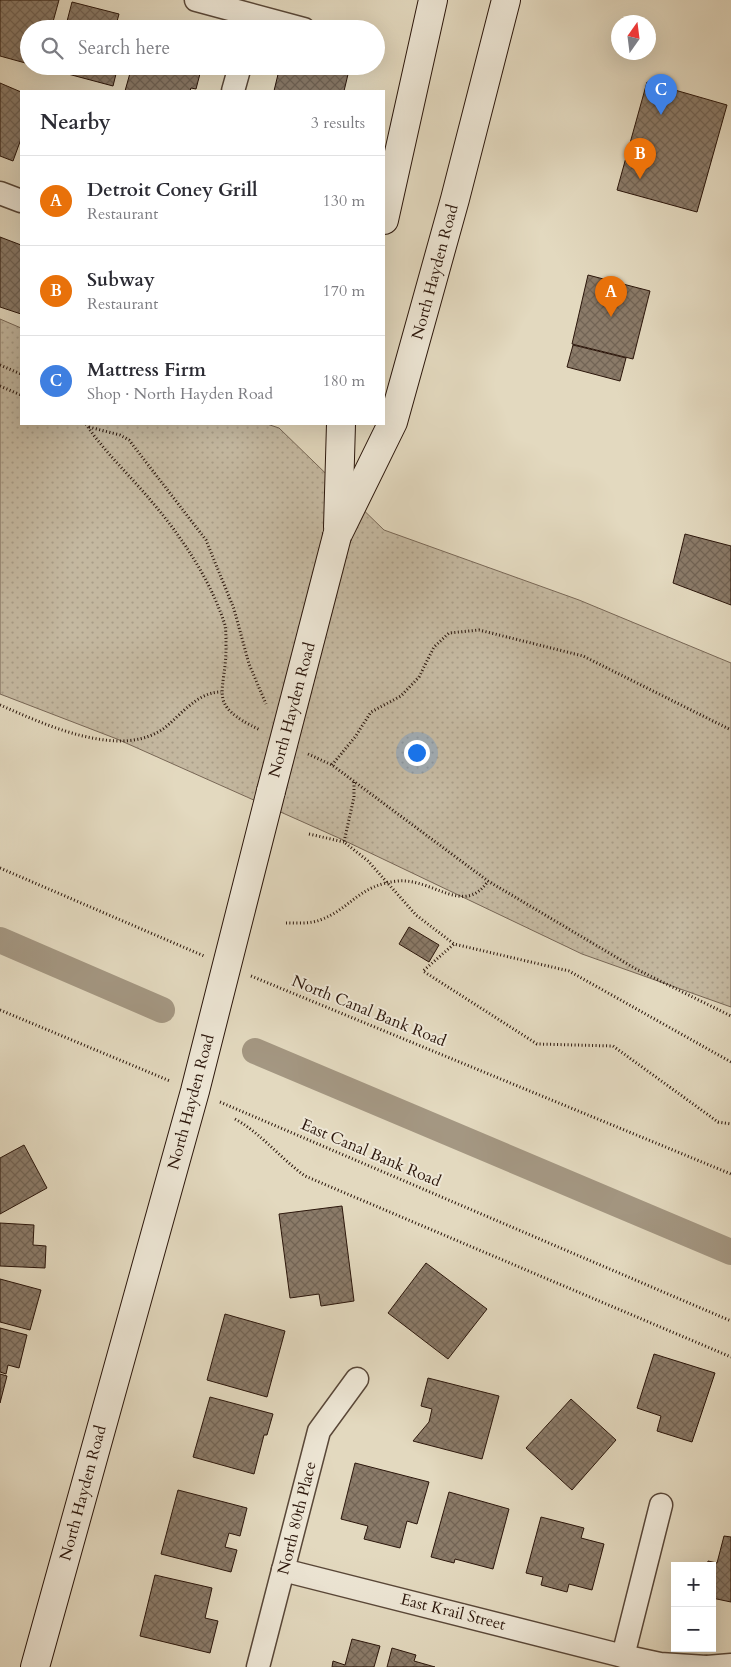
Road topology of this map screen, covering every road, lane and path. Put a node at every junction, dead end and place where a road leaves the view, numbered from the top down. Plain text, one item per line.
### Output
1 (196, 0) edge
2 (433, 0) edge
3 (506, 0) edge
4 (247, 20) edge
5 (237, 75) edge
6 (233, 90) edge
7 (0, 193) edge
8 (20, 201) edge
9 (385, 216) edge
10 (0, 365) edge
11 (20, 374) edge
12 (0, 386) edge
13 (20, 395) edge
14 (87, 425) edge
15 (87, 425) edge
16 (342, 425) edge
17 (338, 536) junction
18 (221, 692) junction
19 (0, 704) edge
20 (267, 705) dead end
21 (731, 730) edge
22 (262, 732) dead end
23 (305, 752) dead end
24 (332, 765) junction
25 (354, 781) junction
26 (310, 834) dead end
27 (344, 842) junction
28 (0, 868) edge
29 (386, 882) junction
30 (488, 882) junction
31 (286, 923) dead end
32 (454, 944) junction
33 (226, 966) junction
34 (0, 1010) edge
35 (731, 1016) edge
36 (731, 1062) edge
37 (195, 1091) junction
38 (235, 1119) dead end
39 (731, 1124) edge
40 (731, 1174) edge
41 (731, 1321) edge
42 (731, 1357) edge
43 (357, 1379) dead end
44 (661, 1505) dead end
45 (283, 1570) junction
46 (623, 1656) junction
47 (731, 1665) edge
48 (35, 1667) edge
49 (258, 1667) edge
50 (706, 1667) edge

1 - 4 street
2 - 9 main road
3 - 17 main road, North Hayden Road
5 - 6 street
7 - 8 street
10 - 11 path
12 - 13 path
14 - 18 path
15 - 20 path
16 - 17 main road, North Hayden Road
17 - 33 main road, North Hayden Road, bridge
18 - 19 path
18 - 22 path
21 - 24 path
23 - 24 path
24 - 25 path
25 - 27 path
25 - 30 path
26 - 27 path
27 - 29 path
28 - 33 path, North Canal Bank Road
29 - 30 path
29 - 31 path
29 - 32 path
30 - 35 path
32 - 36 path
32 - 39 path
33 - 37 main road, North Hayden Road
33 - 40 path, North Canal Bank Road
34 - 37 path, East Canal Bank Road
37 - 41 path, East Canal Bank Road
37 - 48 main road, North Hayden Road
38 - 42 path
43 - 45 street, North 80th Place
44 - 46 street
45 - 46 street, East Krail Street
45 - 49 street, North 80th Place
46 - 50 street, East Krail Street
47 - 50 street, East Krail Street

